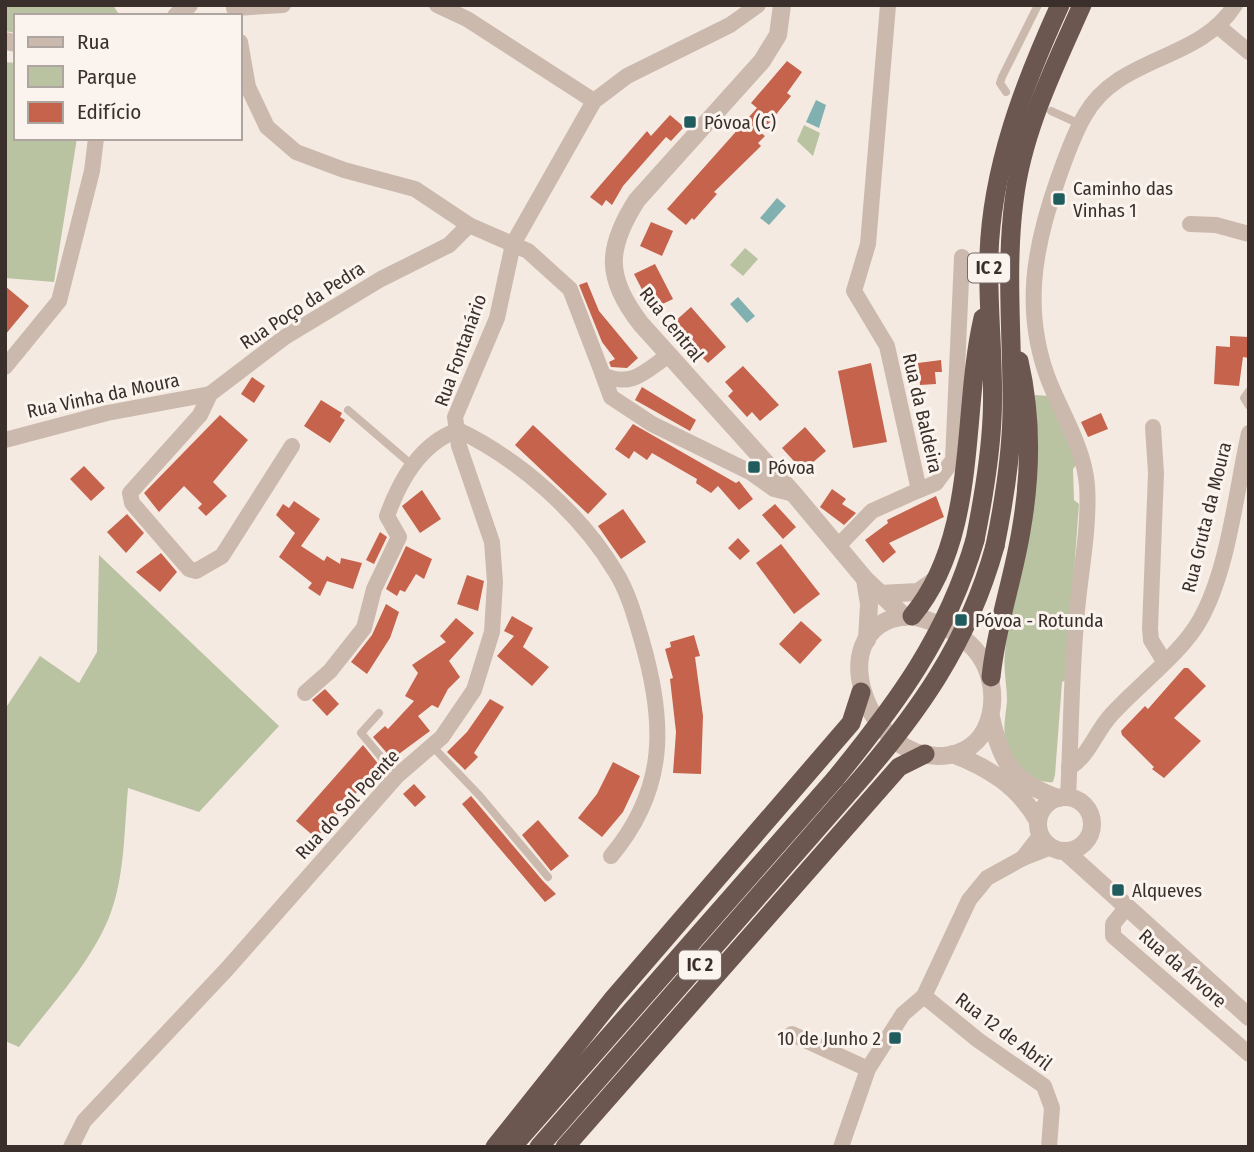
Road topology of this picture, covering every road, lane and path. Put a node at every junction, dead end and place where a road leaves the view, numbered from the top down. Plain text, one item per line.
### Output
1 (283, 5) edge
2 (437, 5) edge
3 (477, 5) edge
4 (758, 5) edge
5 (782, 5) edge
6 (888, 5) edge
7 (1038, 5) edge
8 (1060, 5) edge
9 (1082, 5) edge
10 (1235, 5) edge
11 (234, 10) edge
12 (467, 19) junction
13 (1219, 27) junction
14 (1249, 52) edge
15 (242, 53) edge
16 (1006, 92) dead end
17 (594, 101) junction
18 (1051, 111) dead end
19 (1080, 124) junction
20 (96, 140) edge
21 (1190, 224) dead end
22 (469, 225) junction
23 (1249, 234) edge
24 (513, 244) junction
25 (962, 257) dead end
26 (990, 289) junction
27 (1011, 324) junction
28 (669, 355) junction
29 (5, 367) edge
30 (603, 375) junction
31 (1249, 391) edge
32 (210, 394) junction
33 (1249, 406) edge
34 (348, 410) dead end
35 (1153, 427) dead end
36 (458, 430) junction
37 (1249, 433) edge
38 (5, 440) edge
39 (292, 446) dead end
40 (412, 465) junction
41 (919, 491) junction
42 (794, 494) junction
43 (839, 545) junction
44 (865, 579) junction
45 (935, 580) junction
46 (880, 594) junction
47 (909, 617) junction
48 (867, 640) junction
49 (1164, 661) junction
50 (991, 677) junction
51 (861, 692) junction
52 (305, 693) dead end
53 (379, 713) dead end
54 (991, 717) junction
55 (433, 747) junction
56 (925, 754) junction
57 (953, 754) junction
58 (1069, 768) junction
59 (397, 776) junction
60 (1063, 798) junction
61 (1055, 840) junction
62 (611, 856) dead end
63 (548, 877) dead end
64 (1126, 908) junction
65 (924, 996) junction
66 (1249, 1017) edge
67 (792, 1034) dead end
68 (1249, 1054) edge
69 (868, 1069) junction
70 (71, 1147) edge
71 (495, 1147) edge
72 (512, 1147) edge
73 (540, 1147) edge
74 (565, 1147) edge
75 (841, 1147) edge
76 (1049, 1147) edge

1 - 11 street
2 - 12 street
3 - 12 street
4 - 17 street
5 - 28 street, Rua Central
6 - 41 street, Rua da Baldeira
7 - 16 lane
8 - 26 highway, IC 2
9 - 27 highway, IC 2
10 - 13 street
12 - 17 street
13 - 14 street
13 - 19 street
15 - 22 street
17 - 24 street, Rua Fontanário
18 - 19 lane
19 - 58 street
20 - 29 street
21 - 23 street
22 - 24 street
22 - 32 street, Rua Poço da Pedra
24 - 30 street
24 - 36 street, Rua Fontanário
25 - 41 street
26 - 45 highway
26 - 72 highway, IC 2, bridge
27 - 50 highway
27 - 73 highway, IC 2, bridge
28 - 30 street
28 - 42 street, Rua Central
30 - 42 street
31 - 33 lane
32 - 38 street, Rua Vinha da Moura
32 - 39 street, Rua Poço da Pedra
34 - 40 lane
35 - 49 street
36 - 40 street
36 - 55 street, Rua do Sol Poente
36 - 62 street
37 - 49 street, Rua Gruta da Moura
40 - 52 street
41 - 43 street, Rua da Baldeira
42 - 43 street, Rua Central
43 - 44 street, Rua Central
44 - 46 street, Rua Central
44 - 48 street
45 - 46 street
45 - 47 highway
46 - 47 street, Rua Central
47 - 48 street
47 - 50 street
48 - 51 street
49 - 58 street, Rua Gruta da Moura
50 - 54 street
51 - 56 street
51 - 71 highway
53 - 59 lane
54 - 57 street
54 - 60 street
55 - 59 street, Rua do Sol Poente
55 - 63 lane
56 - 57 street
56 - 74 highway
57 - 61 street
58 - 60 street
59 - 70 street, Rua do Sol Poente
60 - 61 street
60 - 61 street
61 - 64 street
61 - 65 street
64 - 66 street
64 - 68 street, Rua da Árvore
65 - 69 street
65 - 76 street, Rua 12 de Abril
67 - 69 street
69 - 75 street

